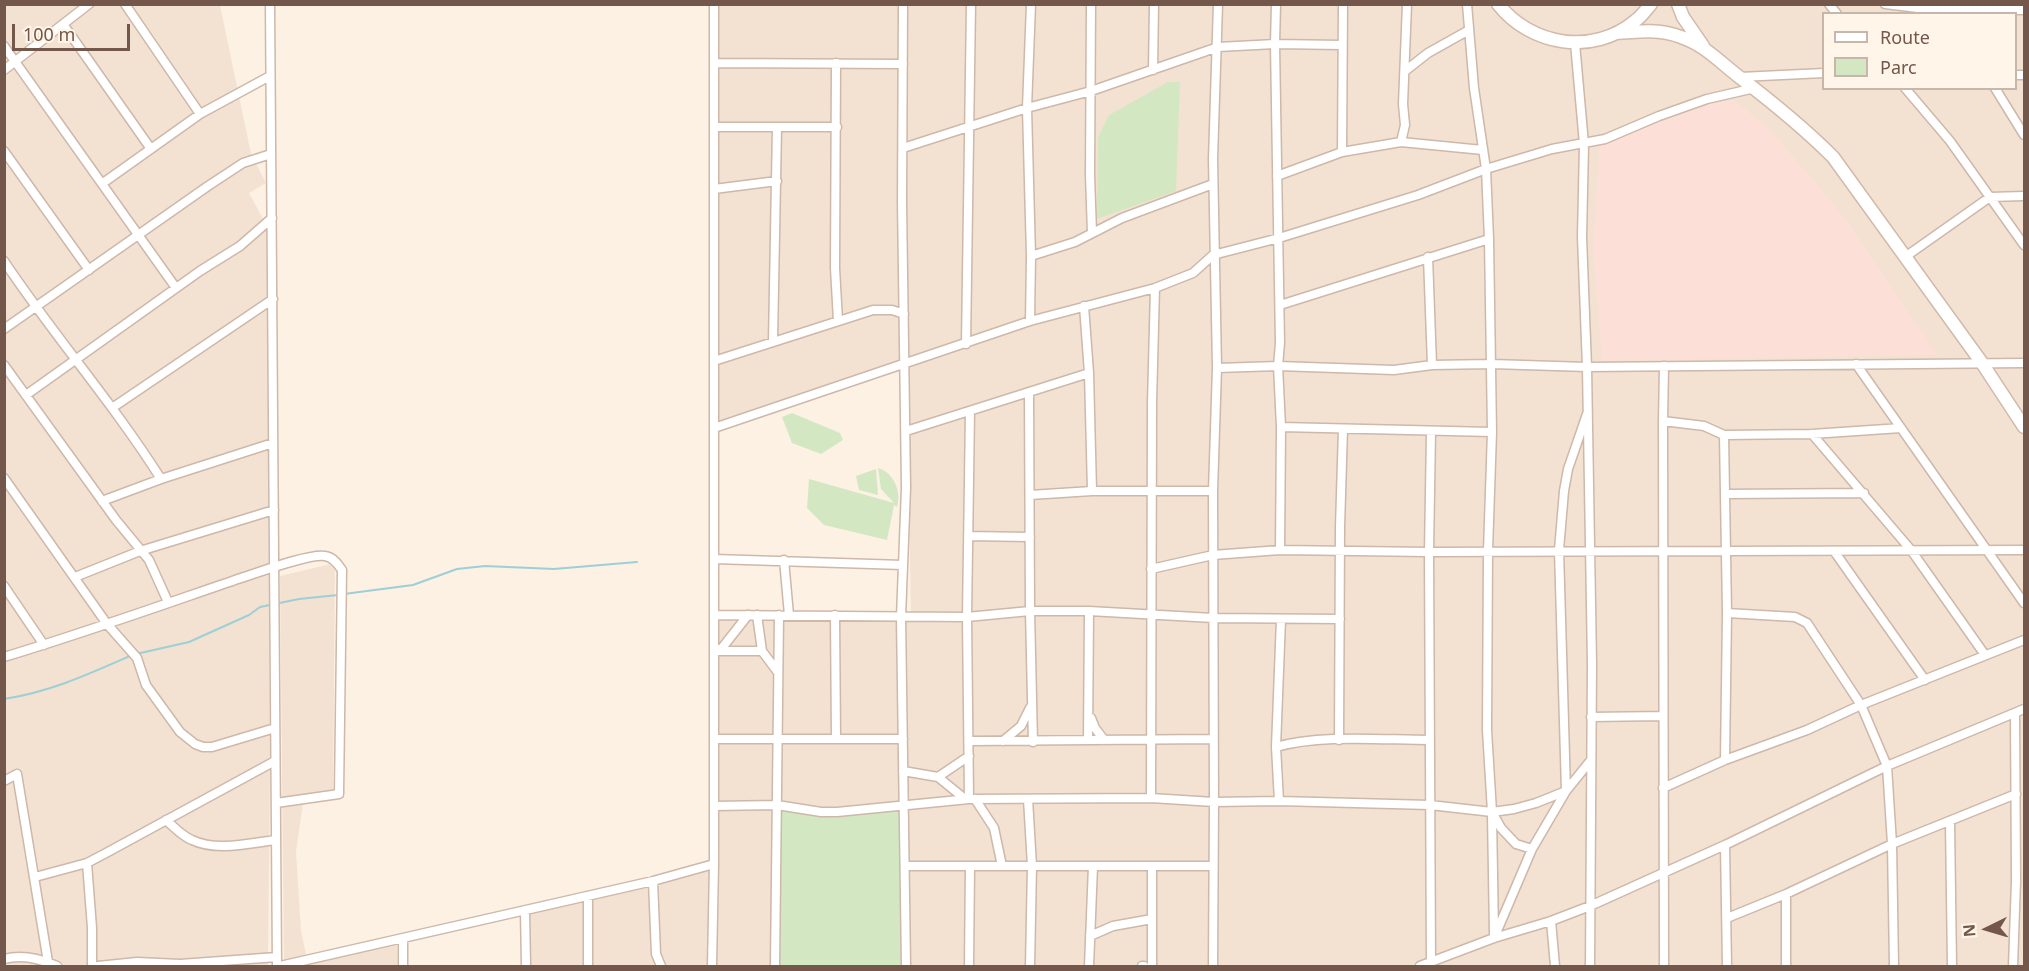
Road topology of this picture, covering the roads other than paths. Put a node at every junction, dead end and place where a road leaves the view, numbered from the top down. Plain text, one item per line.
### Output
1 (89, 4) edge
2 (125, 4) edge
3 (270, 4) edge
4 (714, 4) edge
5 (903, 4) edge
6 (971, 4) edge
7 (1031, 4) edge
8 (1091, 4) edge
9 (1154, 4) edge
10 (1218, 4) edge
11 (1276, 4) edge
12 (1343, 4) edge
13 (1407, 4) edge
14 (1467, 4) edge
15 (1498, 4) edge
16 (1651, 4) edge
17 (1678, 4) edge
18 (1885, 4) edge
19 (1934, 7) edge
20 (2000, 7) edge
21 (2025, 10) edge
22 (63, 24) junction
23 (1469, 30) junction
24 (1617, 33) junction
25 (1575, 43) junction
26 (1275, 44) junction
27 (1342, 45) junction
28 (4, 46) edge
29 (1218, 47) junction
30 (1705, 50) junction
31 (16, 61) junction
32 (714, 63) junction
33 (836, 63) junction
34 (903, 64) junction
35 (4, 70) edge
36 (1153, 70) junction
37 (1405, 71) junction
38 (1822, 73) edge
39 (270, 76) junction
40 (1740, 77) junction
41 (1755, 88) junction
42 (1907, 90) edge
43 (1996, 90) edge
44 (1091, 91) junction
45 (1027, 108) junction
46 (200, 114) junction
47 (714, 127) junction
48 (777, 127) junction
49 (837, 127) junction
50 (968, 127) junction
51 (2025, 135) edge
52 (1401, 142) junction
53 (1584, 144) junction
54 (903, 148) junction
55 (151, 149) junction
56 (1483, 150) junction
57 (4, 151) edge
58 (1342, 153) junction
59 (271, 154) junction
60 (1486, 169) junction
61 (1277, 176) junction
62 (777, 181) junction
63 (103, 183) junction
64 (1213, 184) junction
65 (714, 189) junction
66 (2025, 196) edge
67 (1990, 197) junction
68 (272, 218) junction
69 (1092, 233) junction
70 (138, 236) junction
71 (1279, 238) junction
72 (1489, 239) junction
73 (2025, 245) edge
74 (1213, 255) junction
75 (1031, 256) junction
76 (1905, 256) junction
77 (1428, 257) junction
78 (4, 261) edge
79 (89, 270) junction
80 (176, 288) junction
81 (1155, 288) junction
82 (273, 299) junction
83 (1280, 305) junction
84 (1084, 306) junction
85 (35, 307) junction
86 (904, 314) junction
87 (838, 321) junction
88 (1030, 321) junction
89 (4, 329) edge
90 (773, 341) junction
91 (966, 344) junction
92 (76, 360) junction
93 (714, 362) junction
94 (905, 363) junction
95 (1982, 363) junction
96 (2025, 363) edge
97 (1492, 364) junction
98 (1856, 364) junction
99 (4, 365) edge
100 (1432, 365) junction
101 (1278, 366) junction
102 (1664, 366) junction
103 (1587, 367) junction
104 (1217, 368) junction
105 (1089, 374) junction
106 (1029, 393) junction
107 (27, 395) junction
108 (112, 408) junction
109 (970, 411) junction
110 (1587, 414) junction
111 (1663, 421) junction
112 (1281, 427) junction
113 (2025, 427) edge
114 (714, 428) junction
115 (1901, 428) junction
116 (1343, 429) junction
117 (906, 431) junction
118 (1431, 431) junction
119 (1492, 432) junction
120 (1812, 434) junction
121 (1724, 435) junction
122 (273, 443) junction
123 (4, 478) edge
124 (161, 479) junction
125 (1213, 490) junction
126 (1092, 491) junction
127 (1152, 492) junction
128 (1864, 493) junction
129 (1725, 494) junction
130 (1030, 495) junction
131 (102, 501) junction
132 (274, 510) junction
133 (968, 536) junction
134 (1030, 537) junction
135 (1280, 550) junction
136 (1488, 550) junction
137 (1558, 550) junction
138 (1911, 550) junction
139 (1988, 550) junction
140 (2025, 550) edge
141 (141, 551) junction
142 (1341, 551) junction
143 (1589, 551) junction
144 (1663, 551) junction
145 (1726, 551) junction
146 (1834, 551) junction
147 (1429, 552) junction
148 (1214, 555) junction
149 (714, 560) junction
150 (784, 560) junction
151 (903, 565) junction
152 (273, 567) junction
153 (1151, 569) junction
154 (75, 577) junction
155 (4, 586) edge
156 (168, 602) junction
157 (2025, 603) edge
158 (1030, 611) junction
159 (1089, 611) junction
160 (1727, 613) junction
161 (1152, 614) junction
162 (714, 615) junction
163 (753, 615) junction
164 (778, 615) junction
165 (789, 615) junction
166 (835, 615) junction
167 (901, 617) junction
168 (967, 617) junction
169 (1213, 618) junction
170 (1281, 619) junction
171 (1340, 619) junction
172 (107, 624) junction
173 (2025, 640) edge
174 (44, 645) junction
175 (714, 651) junction
176 (762, 651) junction
177 (1985, 656) junction
178 (4, 657) edge
179 (777, 671) junction
180 (1925, 680) junction
181 (1032, 701) junction
182 (1862, 705) junction
183 (2025, 709) edge
184 (1089, 712) junction
185 (2015, 714) junction
186 (1663, 716) junction
187 (1591, 717) junction
188 (275, 728) junction
189 (714, 739) junction
190 (776, 739) junction
191 (836, 739) junction
192 (1213, 739) junction
193 (903, 740) junction
194 (1088, 740) junction
195 (1104, 740) junction
196 (1152, 740) junction
197 (1339, 740) junction
198 (1430, 740) junction
199 (969, 741) junction
200 (1002, 741) junction
201 (1033, 741) junction
202 (1276, 747) junction
203 (969, 756) junction
204 (1590, 760) junction
205 (1725, 760) junction
206 (275, 761) junction
207 (1887, 766) junction
208 (903, 771) junction
209 (938, 777) junction
210 (4, 781) edge
211 (1663, 788) junction
212 (1566, 791) junction
213 (2016, 794) junction
214 (1151, 798) junction
215 (970, 799) junction
216 (1028, 800) junction
217 (1279, 801) junction
218 (1214, 802) junction
219 (276, 803) junction
220 (903, 804) junction
221 (777, 805) junction
222 (1430, 805) junction
223 (714, 806) junction
224 (1492, 812) junction
225 (166, 820) junction
226 (1950, 822) junction
227 (276, 840) junction
228 (1892, 844) junction
229 (1725, 845) junction
230 (1532, 849) junction
231 (87, 863) junction
232 (714, 864) junction
233 (906, 866) junction
234 (970, 866) junction
235 (1002, 866) junction
236 (1032, 866) junction
237 (1093, 866) junction
238 (1152, 866) junction
239 (1213, 866) junction
240 (1663, 872) junction
241 (35, 877) junction
242 (652, 881) junction
243 (2020, 881) edge
244 (1786, 894) junction
245 (588, 896) junction
246 (1590, 906) junction
247 (525, 910) junction
248 (1727, 918) junction
249 (1152, 919) junction
250 (1551, 921) junction
251 (1090, 936) junction
252 (1494, 938) junction
253 (403, 939) junction
254 (4, 959) edge
255 (48, 962) junction
256 (278, 963) edge
257 (1431, 964) edge
258 (1148, 965) edge
259 (57, 966) edge
260 (92, 966) edge
261 (98, 966) edge
262 (403, 966) edge
263 (526, 966) edge
264 (588, 966) edge
265 (661, 966) edge
266 (712, 966) edge
267 (775, 966) edge
268 (906, 966) edge
269 (969, 966) edge
270 (1030, 966) edge
271 (1089, 966) edge
272 (1212, 966) edge
273 (1420, 966) edge
274 (1555, 966) edge
275 (1590, 966) edge
276 (1664, 966) edge
277 (1727, 966) edge
278 (1786, 966) edge
279 (1894, 966) edge
280 (1952, 966) edge
281 (2013, 966) edge

1 - 22 street
2 - 46 street
3 - 39 street
4 - 32 street
5 - 34 street
6 - 50 street
7 - 45 street
8 - 44 street
9 - 36 street
10 - 29 street
11 - 26 street
12 - 27 street
13 - 37 street
14 - 23 street
15 - 25 street
16 - 24 street
17 - 30 street
18 - 19 street
19 - 20 street
20 - 21 street
22 - 31 street
22 - 55 street
23 - 37 street
23 - 56 street
24 - 25 street
24 - 30 street
25 - 53 street
26 - 27 street
26 - 29 street
26 - 61 street
27 - 58 street
28 - 31 street
29 - 36 street
29 - 64 street
30 - 40 street
31 - 35 street
31 - 63 street
32 - 33 street
32 - 47 street
33 - 34 street
33 - 49 street
34 - 54 street
36 - 44 street
37 - 52 street
38 - 40 street
39 - 46 street
39 - 59 street
40 - 41 street
41 - 53 street
41 - 76 street
42 - 67 street
43 - 51 street
44 - 45 street
44 - 69 street
45 - 50 street
45 - 75 street
46 - 55 street
47 - 48 street
47 - 65 street
48 - 49 street
48 - 62 street
49 - 87 street
50 - 54 street
50 - 91 street
52 - 56 street
52 - 58 street
53 - 60 street
53 - 103 street
54 - 86 street
55 - 63 street
56 - 60 street
57 - 79 street
58 - 61 street
59 - 68 street
59 - 70 street
60 - 71 street
60 - 72 street
61 - 71 street
62 - 65 street
62 - 90 street
63 - 70 street
64 - 69 street
64 - 74 street
65 - 93 street
66 - 67 street
67 - 73 street
67 - 76 street
68 - 80 street
68 - 82 street
69 - 75 street
70 - 79 street
70 - 80 street
71 - 74 street
71 - 83 street
72 - 77 street
72 - 97 street
74 - 81 street
74 - 104 street
75 - 88 street
76 - 95 street
77 - 83 street
77 - 100 street
78 - 85 street
79 - 85 street
80 - 92 street
81 - 84 street
81 - 127 street
82 - 108 street
82 - 122 street
83 - 101 street
84 - 88 street
84 - 105 street
85 - 89 street
85 - 92 street
86 - 87 street
86 - 94 street
87 - 90 street
88 - 91 street
90 - 93 street
91 - 94 street
92 - 107 street
92 - 108 street
93 - 114 street
94 - 114 street
94 - 117 street
95 - 96 street
95 - 98 street
95 - 113 street
97 - 100 street
97 - 103 street
97 - 119 street
98 - 102 street
98 - 115 street
99 - 107 street
100 - 101 street
101 - 104 street
101 - 112 street
102 - 103 street
102 - 111 street
103 - 110 street
104 - 125 street
105 - 106 street
105 - 126 street
106 - 109 street
106 - 130 street
107 - 131 street
108 - 124 street
109 - 117 street
109 - 133 street
110 - 137 street
110 - 143 street
111 - 121 street
111 - 144 street
112 - 116 street
112 - 135 street
114 - 149 street
115 - 120 street
115 - 139 street
116 - 118 street
116 - 142 street
117 - 151 street
118 - 119 street
118 - 147 street
119 - 136 street
120 - 121 street
120 - 128 street
121 - 129 street
122 - 124 street
122 - 132 street
123 - 154 street
124 - 131 street
125 - 127 street
125 - 148 street
126 - 127 street
126 - 130 street
127 - 153 street
128 - 129 street
128 - 138 street
129 - 145 street
130 - 134 street
131 - 141 street
132 - 141 street
132 - 152 street
133 - 134 street
133 - 168 street
134 - 158 street
135 - 142 street
135 - 148 street
136 - 137 street
136 - 147 street
136 - 224 street
137 - 143 street
137 - 212 street
138 - 139 street
138 - 146 street
138 - 177 street
139 - 140 street
139 - 157 street
141 - 154 street
141 - 156 street
142 - 147 street
142 - 171 street
143 - 144 street
143 - 187 street
144 - 145 street
144 - 186 street
145 - 146 street
145 - 160 street
146 - 180 street
147 - 198 street
148 - 153 street
148 - 169 street
149 - 150 street
149 - 162 street
150 - 151 street
150 - 165 street
151 - 167 street
152 - 156 street
152 - 188 street
152 - 219 street
153 - 161 street
154 - 172 street
155 - 174 street
156 - 172 street
158 - 159 street
158 - 168 street
158 - 181 street
159 - 161 street
159 - 184 street
160 - 182 street
160 - 205 street
161 - 169 street
161 - 196 street
162 - 163 street
162 - 175 street
163 - 164 street
163 - 175 street
163 - 176 street
164 - 165 street
164 - 179 street
165 - 166 street
166 - 167 street
166 - 191 street
167 - 168 street
167 - 193 street
168 - 199 street
169 - 170 street
169 - 192 street
170 - 171 street
170 - 202 street
171 - 197 street
172 - 174 street
172 - 188 street
173 - 177 street
174 - 178 street
175 - 176 street
175 - 189 street
176 - 179 street
177 - 180 street
179 - 190 street
180 - 182 street
181 - 200 street
181 - 201 street
182 - 205 street
182 - 207 street
183 - 185 street
184 - 194 street
184 - 195 street
185 - 207 street
185 - 213 street
186 - 187 street
186 - 211 street
187 - 204 street
188 - 206 street
189 - 190 street
189 - 223 street
190 - 191 street
190 - 221 street
191 - 193 street
192 - 196 street
192 - 218 street
193 - 208 street
194 - 195 street
194 - 201 street
195 - 196 street
196 - 214 street
197 - 198 street
197 - 202 street
198 - 222 street
199 - 200 street
199 - 203 street
200 - 201 street
202 - 217 street
203 - 209 street
203 - 215 street
204 - 212 street
204 - 246 street
205 - 211 street
206 - 219 street
206 - 225 street
207 - 228 street
207 - 229 street
208 - 209 street
208 - 220 street
209 - 215 street
210 - 241 street
211 - 240 street
212 - 224 street
212 - 230 street
213 - 226 street
213 - 243 street
214 - 216 street
214 - 218 street
215 - 216 street
215 - 220 street
215 - 235 street
216 - 236 street
217 - 218 street
217 - 222 street
218 - 239 street
219 - 227 street
220 - 221 street
220 - 233 street
221 - 223 street
221 - 267 street
222 - 224 street
222 - 257 street
223 - 232 street
224 - 230 street
224 - 252 street
225 - 227 street
225 - 231 street
226 - 228 street
226 - 280 street
227 - 256 street
228 - 244 street
228 - 279 street
229 - 240 street
229 - 248 street
230 - 252 street
231 - 241 street
231 - 260 street
232 - 242 street
232 - 266 street
233 - 234 street
233 - 268 street
234 - 235 street
234 - 269 street
235 - 236 street
236 - 237 street
236 - 270 street
237 - 238 street
237 - 251 street
238 - 239 street
238 - 249 street
239 - 272 street
240 - 246 street
240 - 276 street
241 - 255 street
242 - 245 street
242 - 265 street
243 - 281 street
244 - 248 street
244 - 278 street
245 - 247 street
245 - 264 street
246 - 250 street
246 - 275 street
247 - 253 street
247 - 263 street
248 - 277 street
249 - 251 street
249 - 258 street
250 - 252 street
250 - 274 street
251 - 271 street
252 - 257 street
253 - 256 street
253 - 262 street
254 - 255 street
255 - 259 street
256 - 261 street
257 - 273 street

